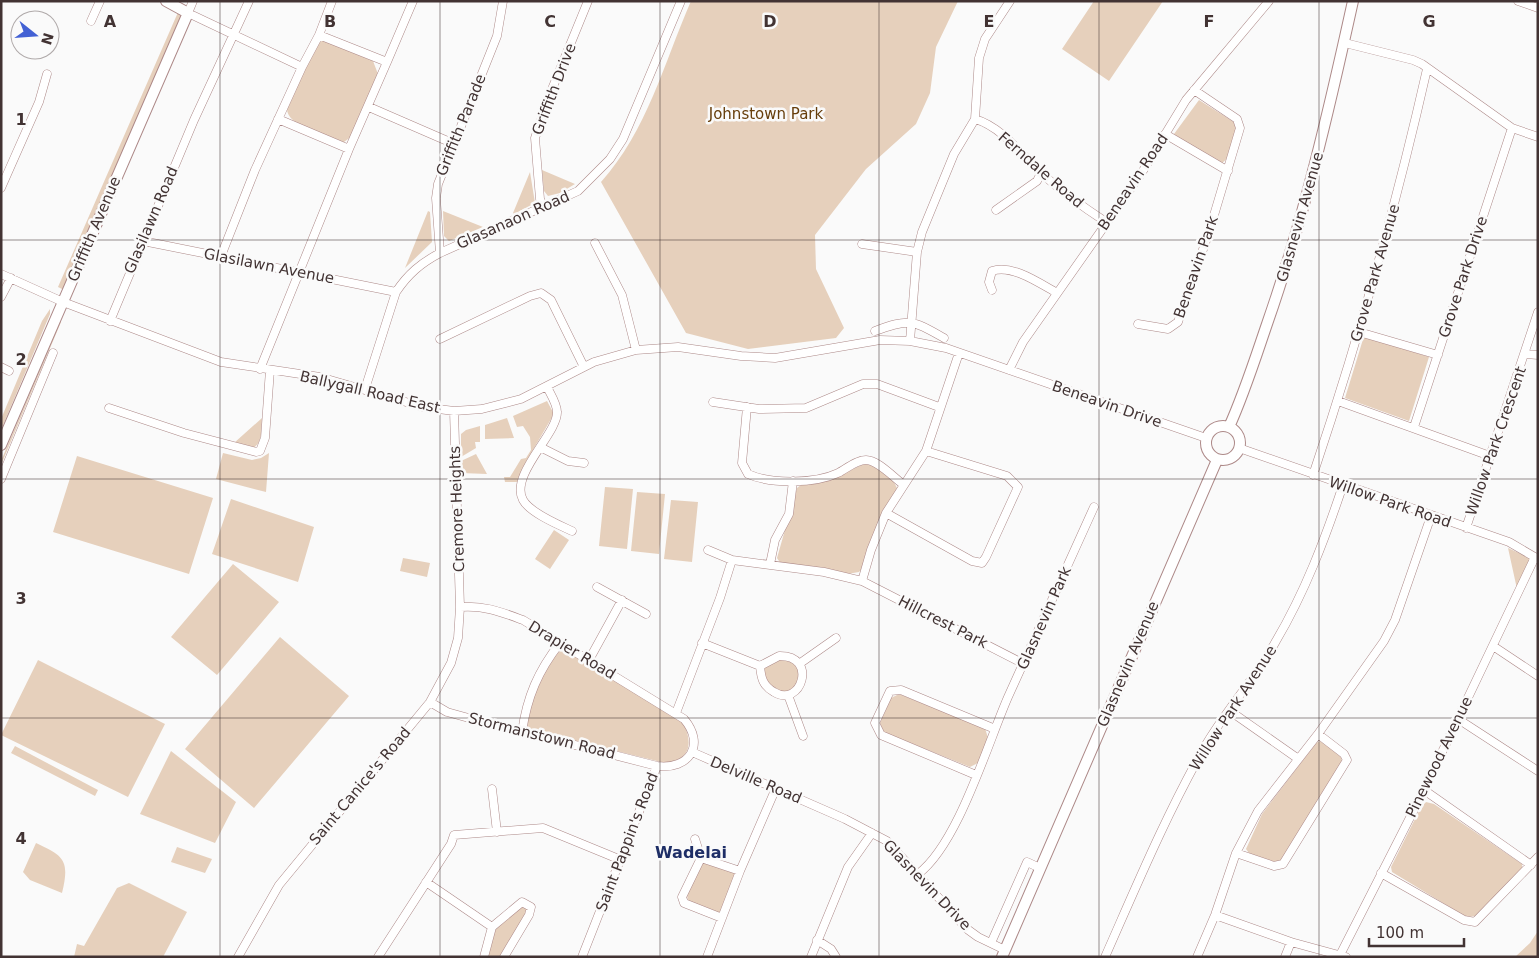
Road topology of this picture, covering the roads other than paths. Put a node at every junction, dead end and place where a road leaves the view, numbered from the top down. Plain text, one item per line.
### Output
1 (100, 1) edge
2 (166, 1) edge
3 (193, 1) edge
4 (249, 1) edge
5 (332, 1) edge
6 (413, 1) edge
7 (504, 1) edge
8 (588, 1) edge
9 (681, 1) edge
10 (1010, 1) edge
11 (1269, 1) edge
12 (1353, 1) edge
13 (1518, 1) edge
14 (1538, 8) edge
15 (188, 13) junction
16 (91, 21) dead end
17 (319, 34) junction
18 (233, 36) junction
19 (1345, 43) junction
20 (387, 62) junction
21 (302, 67) junction
22 (1428, 68) junction
23 (47, 74) dead end
24 (1194, 90) junction
25 (369, 107) junction
26 (278, 119) junction
27 (975, 119) junction
28 (1512, 128) junction
29 (1165, 134) junction
30 (1538, 137) edge
31 (452, 143) junction
32 (349, 149) junction
33 (1228, 171) junction
34 (1041, 173) junction
35 (1, 188) edge
36 (544, 208) junction
37 (996, 210) dead end
38 (1106, 222) junction
39 (142, 241) junction
40 (595, 243) dead end
41 (862, 244) dead end
42 (917, 252) junction
43 (440, 253) junction
44 (221, 256) junction
45 (298, 271) junction
46 (1, 274) edge
47 (11, 278) junction
48 (992, 290) dead end
49 (396, 292) junction
50 (1057, 293) junction
51 (1, 298) edge
52 (63, 302) junction
53 (1538, 312) edge
54 (110, 321) junction
55 (911, 322) junction
56 (1138, 324) dead end
57 (875, 331) dead end
58 (1359, 332) junction
59 (944, 338) dead end
60 (440, 339) dead end
61 (910, 341) junction
62 (636, 350) junction
63 (53, 353) dead end
64 (959, 353) junction
65 (1526, 354) junction
66 (1438, 355) junction
67 (1538, 355) edge
68 (584, 367) junction
69 (260, 369) junction
70 (270, 370) junction
71 (1009, 370) junction
72 (547, 387) junction
73 (364, 390) junction
74 (1338, 401) junction
75 (713, 402) dead end
76 (747, 407) junction
77 (109, 408) dead end
78 (939, 408) junction
79 (454, 411) junction
80 (1228, 427) junction
81 (1414, 427) junction
82 (1206, 438) junction
83 (1, 446) edge
84 (540, 447) junction
85 (1239, 448) junction
86 (926, 451) junction
87 (1490, 456) junction
88 (1217, 460) junction
89 (584, 463) dead end
90 (1313, 475) junction
91 (1, 479) edge
92 (793, 481) junction
93 (904, 485) junction
94 (1343, 485) junction
95 (1094, 507) dead end
96 (886, 513) junction
97 (1431, 516) junction
98 (1466, 528) junction
99 (572, 531) dead end
100 (708, 550) dead end
101 (1536, 558) edge
102 (732, 560) junction
103 (770, 564) junction
104 (862, 582) junction
105 (598, 587) dead end
106 (622, 600) junction
107 (460, 607) junction
108 (646, 614) dead end
109 (836, 638) dead end
110 (560, 643) junction
111 (702, 643) junction
112 (1493, 646) junction
113 (589, 660) junction
114 (799, 664) junction
115 (1024, 664) junction
116 (760, 666) junction
117 (1538, 676) edge
118 (788, 695) junction
119 (430, 702) junction
120 (1230, 711) junction
121 (676, 713) junction
122 (1458, 719) junction
123 (995, 729) junction
124 (522, 732) junction
125 (1318, 734) junction
126 (803, 736) dead end
127 (692, 752) junction
128 (1297, 758) junction
129 (657, 766) junction
130 (1538, 771) edge
131 (976, 775) junction
132 (492, 788) dead end
133 (776, 788) junction
134 (1424, 790) junction
135 (821, 809) joint
136 (497, 832) junction
137 (872, 832) junction
138 (695, 839) dead end
139 (1236, 853) junction
140 (1538, 857) edge
141 (701, 858) junction
142 (621, 860) junction
143 (1531, 865) junction
144 (1040, 868) junction
145 (740, 871) junction
146 (1381, 872) junction
147 (918, 874) junction
148 (426, 882) junction
149 (1013, 895) junction
150 (1025, 901) junction
151 (1215, 915) junction
152 (722, 918) junction
153 (492, 927) junction
154 (817, 940) junction
155 (1291, 942) junction
156 (992, 943) junction
157 (1004, 953) edge
158 (1343, 956) edge
159 (238, 957) edge
160 (378, 957) edge
161 (484, 957) edge
162 (504, 957) edge
163 (582, 957) edge
164 (707, 957) edge
165 (811, 957) edge
166 (836, 957) edge
167 (1105, 957) edge
168 (1197, 957) edge
169 (1285, 957) edge

1 - 16 street
2 - 15 main road
3 - 15 street
4 - 18 street, Glasilawn Road
5 - 17 street
6 - 20 street
7 - 31 street, Griffith Parade
8 - 36 street, Griffith Drive
9 - 36 street, Glasanaon Road
10 - 27 street
11 - 24 street, Beneavin Road
12 - 19 main road, Glasnevin Avenue
13 - 14 street
15 - 18 street
15 - 52 main road, Griffith Avenue
17 - 20 street
17 - 21 street
18 - 21 street
18 - 39 street, Glasilawn Road
19 - 22 street
19 - 80 main road, Glasnevin Avenue
20 - 25 street
21 - 26 street
22 - 28 street
22 - 58 street, Grove Park Avenue
23 - 35 street
24 - 29 street, Beneavin Road
24 - 33 street, Beneavin Park
25 - 31 street
25 - 32 street
26 - 32 street
26 - 44 street
27 - 34 street, Ferndale Road
27 - 42 street
28 - 30 street
28 - 66 street, Grove Park Drive
29 - 33 street
29 - 38 street, Beneavin Road
31 - 43 street, Griffith Parade
32 - 45 street
33 - 56 street, Beneavin Park
34 - 37 street
34 - 38 street, Ferndale Road
36 - 43 street, Glasanaon Road
38 - 50 street, Beneavin Road
39 - 44 street, Glasilawn Avenue
39 - 54 street, Glasilawn Road
40 - 62 street
41 - 42 street
42 - 55 street
43 - 49 street, Glasanaon Road
44 - 45 street, Glasilawn Avenue
45 - 49 street, Glasilawn Avenue
45 - 69 street
46 - 47 street, Ballygall Road East
47 - 51 street
47 - 52 street, Ballygall Road East
48 - 50 street
49 - 73 street, Glasanaon Road
50 - 71 street, Beneavin Road
52 - 54 street, Ballygall Road East
52 - 83 main road, Griffith Avenue
53 - 65 street, Willow Park Crescent
54 - 69 street, Ballygall Road East
55 - 57 street
55 - 59 street
55 - 61 street
58 - 66 street
58 - 74 street, Grove Park Avenue
60 - 68 street
61 - 62 street, Ballygall Road East
61 - 64 street, Ballygall Road East
62 - 68 street, Ballygall Road East
63 - 91 street
64 - 71 street, Ballygall Road East
64 - 78 street
65 - 67 street, Willow Park Crescent
65 - 87 street, Willow Park Crescent
66 - 81 street, Grove Park Drive
68 - 72 street, Ballygall Road East
69 - 70 street, Ballygall Road East
70 - 73 street, Ballygall Road East
70 - 77 street
71 - 82 street, Beneavin Drive
72 - 79 street, Ballygall Road East
72 - 84 street
73 - 79 street, Ballygall Road East
74 - 81 street
74 - 90 street, Grove Park Avenue
75 - 76 street
76 - 78 street
76 - 92 street
78 - 86 street
79 - 107 street, Cremore Heights
80 - 82 main road
80 - 85 main road
81 - 87 street
82 - 88 main road
84 - 89 street
84 - 99 street
85 - 88 main road
85 - 90 street, Willow Park Road
86 - 93 street
86 - 96 street
87 - 98 street, Willow Park Crescent
88 - 144 main road, Glasnevin Avenue
90 - 94 street, Willow Park Road
92 - 93 street
92 - 103 street
93 - 96 street
94 - 97 street, Willow Park Road
94 - 120 street, Willow Park Avenue
95 - 115 street, Glasnevin Park
96 - 104 street
97 - 98 street, Willow Park Road
97 - 125 street
98 - 101 street, Willow Park Road
100 - 102 street, Hillcrest Park
101 - 112 street, Pinewood Avenue
102 - 103 street, Hillcrest Park
102 - 111 street
103 - 104 street, Hillcrest Park
104 - 115 street, Hillcrest Park
105 - 106 street
106 - 108 street
106 - 113 street
107 - 110 street, Drapier Road
107 - 119 street, Saint Canice's Road
109 - 114 street
110 - 113 street, Drapier Road
110 - 124 street
111 - 116 street
111 - 121 street
112 - 117 street
112 - 122 street, Pinewood Avenue
113 - 121 street, Drapier Road
114 - 116 street
114 - 118 street
115 - 123 street, Glasnevin Park
116 - 118 street
118 - 126 street
119 - 124 street, Stormanstown Road
119 - 159 street, Saint Canice's Road
120 - 128 street
120 - 167 street, Willow Park Avenue
121 - 127 street
122 - 130 street
122 - 134 street, Pinewood Avenue
123 - 131 street, Glasnevin Park
123 - 131 street
124 - 129 street, Stormanstown Road
125 - 128 street
125 - 139 street
127 - 129 street, Saint Pappin's Road
127 - 133 street, Delville Road
128 - 139 street
129 - 142 street, Saint Pappin's Road
131 - 147 street, Glasnevin Park
132 - 136 street
133 - 135 street, Delville Road
133 - 145 street
134 - 143 street
134 - 146 street, Pinewood Avenue
135 - 137 street, Glasnevin Drive
136 - 142 street
136 - 148 street
137 - 147 street, Glasnevin Drive
137 - 154 street
138 - 141 street
139 - 151 street
140 - 143 street
141 - 145 street
141 - 152 street
142 - 163 street, Saint Pappin's Road
143 - 146 street
144 - 149 street
144 - 150 main road, Glasnevin Avenue
145 - 152 street
146 - 158 street, Pinewood Avenue
147 - 156 street, Glasnevin Drive
148 - 153 street
148 - 160 street
149 - 150 street
149 - 156 street
150 - 157 main road, Glasnevin Avenue
151 - 155 street
151 - 168 street
152 - 164 street
153 - 161 street
153 - 162 street
154 - 165 street
154 - 166 street
155 - 158 street
155 - 169 street
156 - 157 street, Glasnevin Drive

